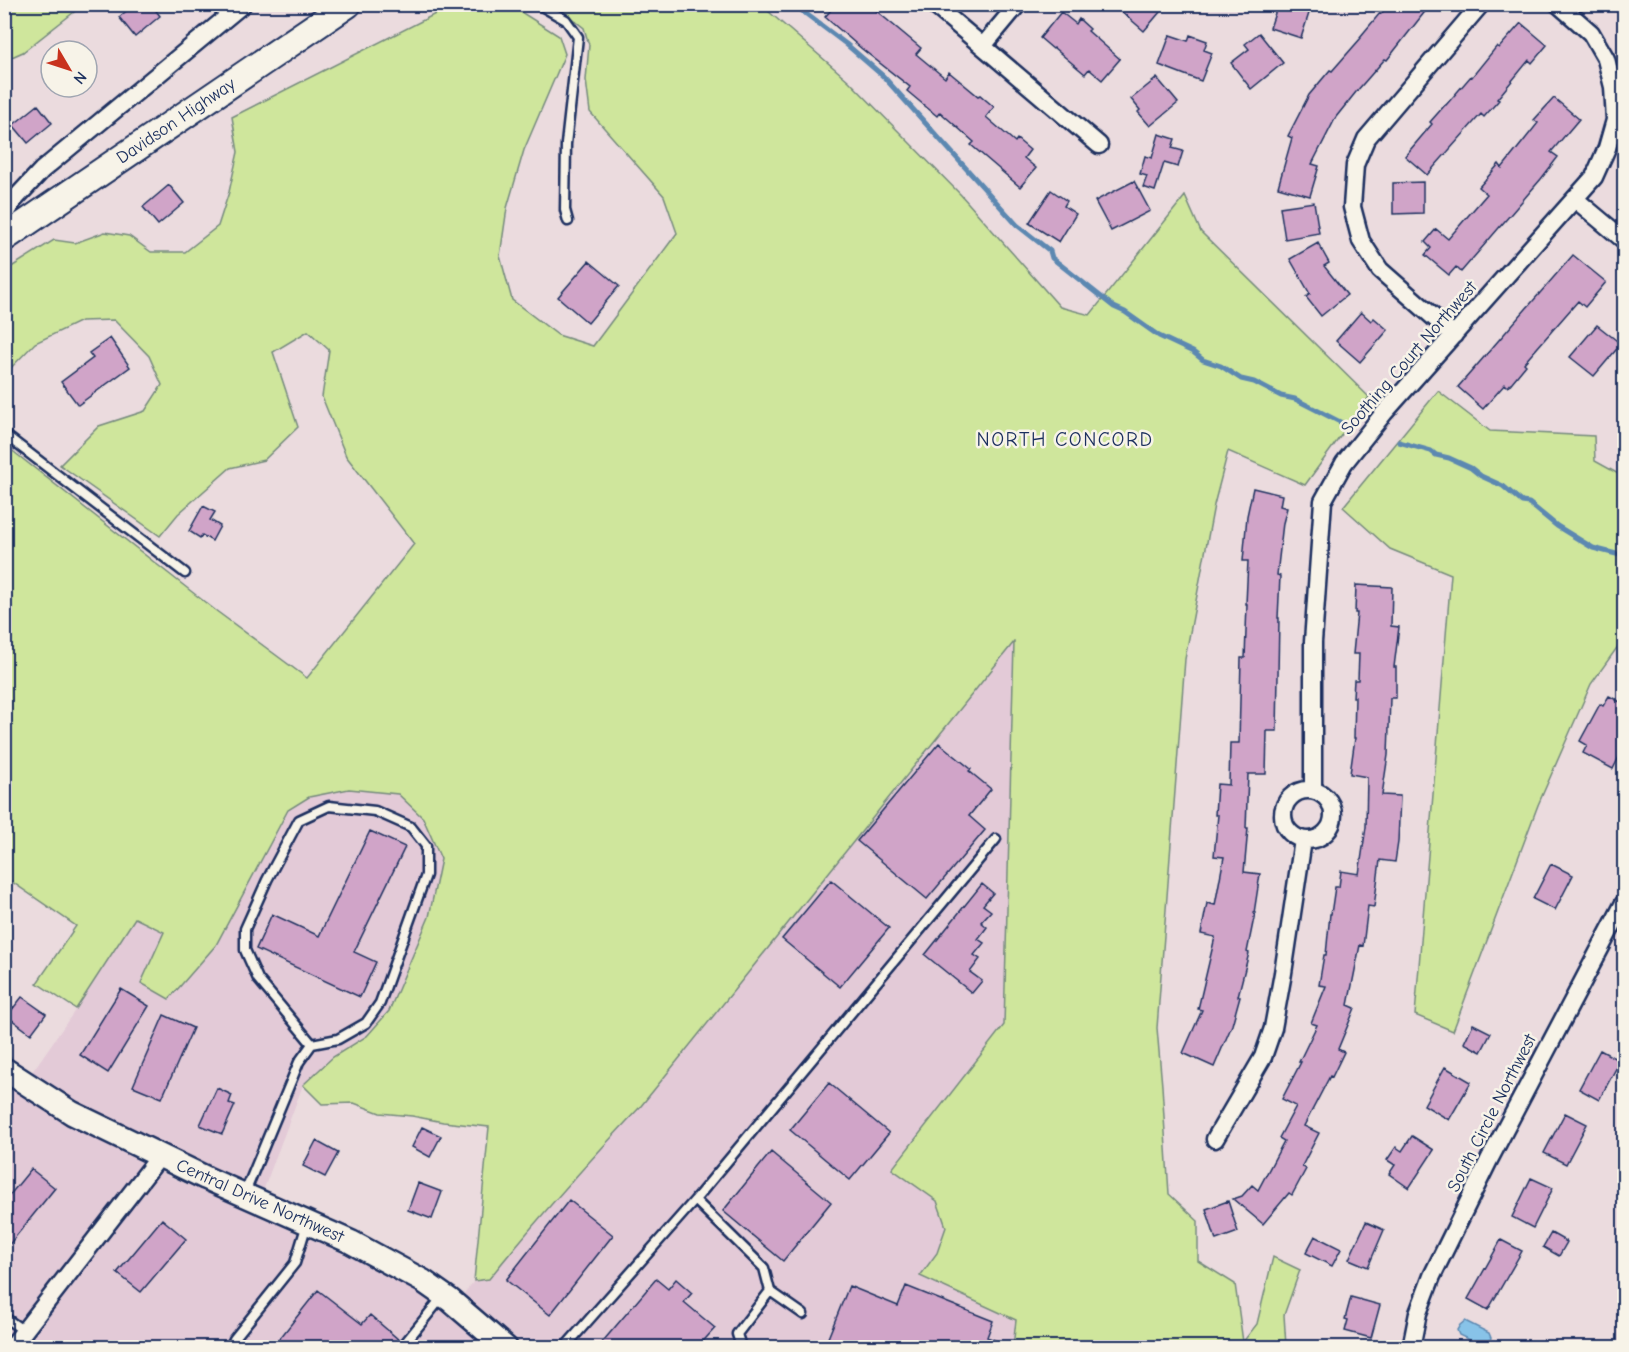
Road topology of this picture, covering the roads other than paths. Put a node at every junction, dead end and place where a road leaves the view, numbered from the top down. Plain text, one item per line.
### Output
1 (243, 4) edge
2 (348, 4) edge
3 (538, 4) edge
4 (933, 4) edge
5 (1018, 4) edge
6 (1481, 4) edge
7 (1558, 4) edge
8 (983, 46) junction
9 (1098, 145) dead end
10 (1575, 199) junction
11 (4, 215) edge
12 (568, 221) dead end
13 (4, 238) edge
14 (1624, 240) edge
15 (1454, 335) junction
16 (4, 434) edge
17 (185, 573) dead end
18 (1313, 790) junction
19 (996, 839) dead end
20 (1303, 840) junction
21 (1624, 903) edge
22 (312, 1044) junction
23 (4, 1069) edge
24 (1215, 1139) dead end
25 (160, 1156) junction
26 (244, 1195) junction
27 (695, 1200) junction
28 (308, 1223) junction
29 (770, 1292) junction
30 (443, 1296) junction
31 (803, 1314) dead end
32 (4, 1317) edge
33 (24, 1331) junction
34 (495, 1342) edge
35 (11, 1347) edge
36 (230, 1347) edge
37 (401, 1347) edge
38 (564, 1347) edge
39 (742, 1347) edge
40 (1411, 1347) edge

1 - 11 street
2 - 13 main road, Davidson Highway
3 - 12 lane
4 - 8 street
5 - 8 street
6 - 15 street
7 - 10 street, Soothing Court Northwest
8 - 9 street
10 - 14 street
10 - 15 street, Soothing Court Northwest
15 - 18 street, Soothing Court Northwest
16 - 17 lane
18 - 20 street
18 - 20 street
19 - 27 lane
20 - 24 street
21 - 40 street, South Circle Northwest
22 - 22 lane
22 - 26 lane
23 - 25 street, Central Drive Northwest
25 - 26 street, Central Drive Northwest
25 - 33 street
26 - 28 street, Central Drive Northwest
27 - 29 lane
27 - 38 lane
28 - 30 street, Central Drive Northwest
28 - 36 lane
29 - 31 lane
29 - 39 lane
30 - 34 street, Central Drive Northwest
30 - 37 lane
32 - 33 lane
33 - 35 street

